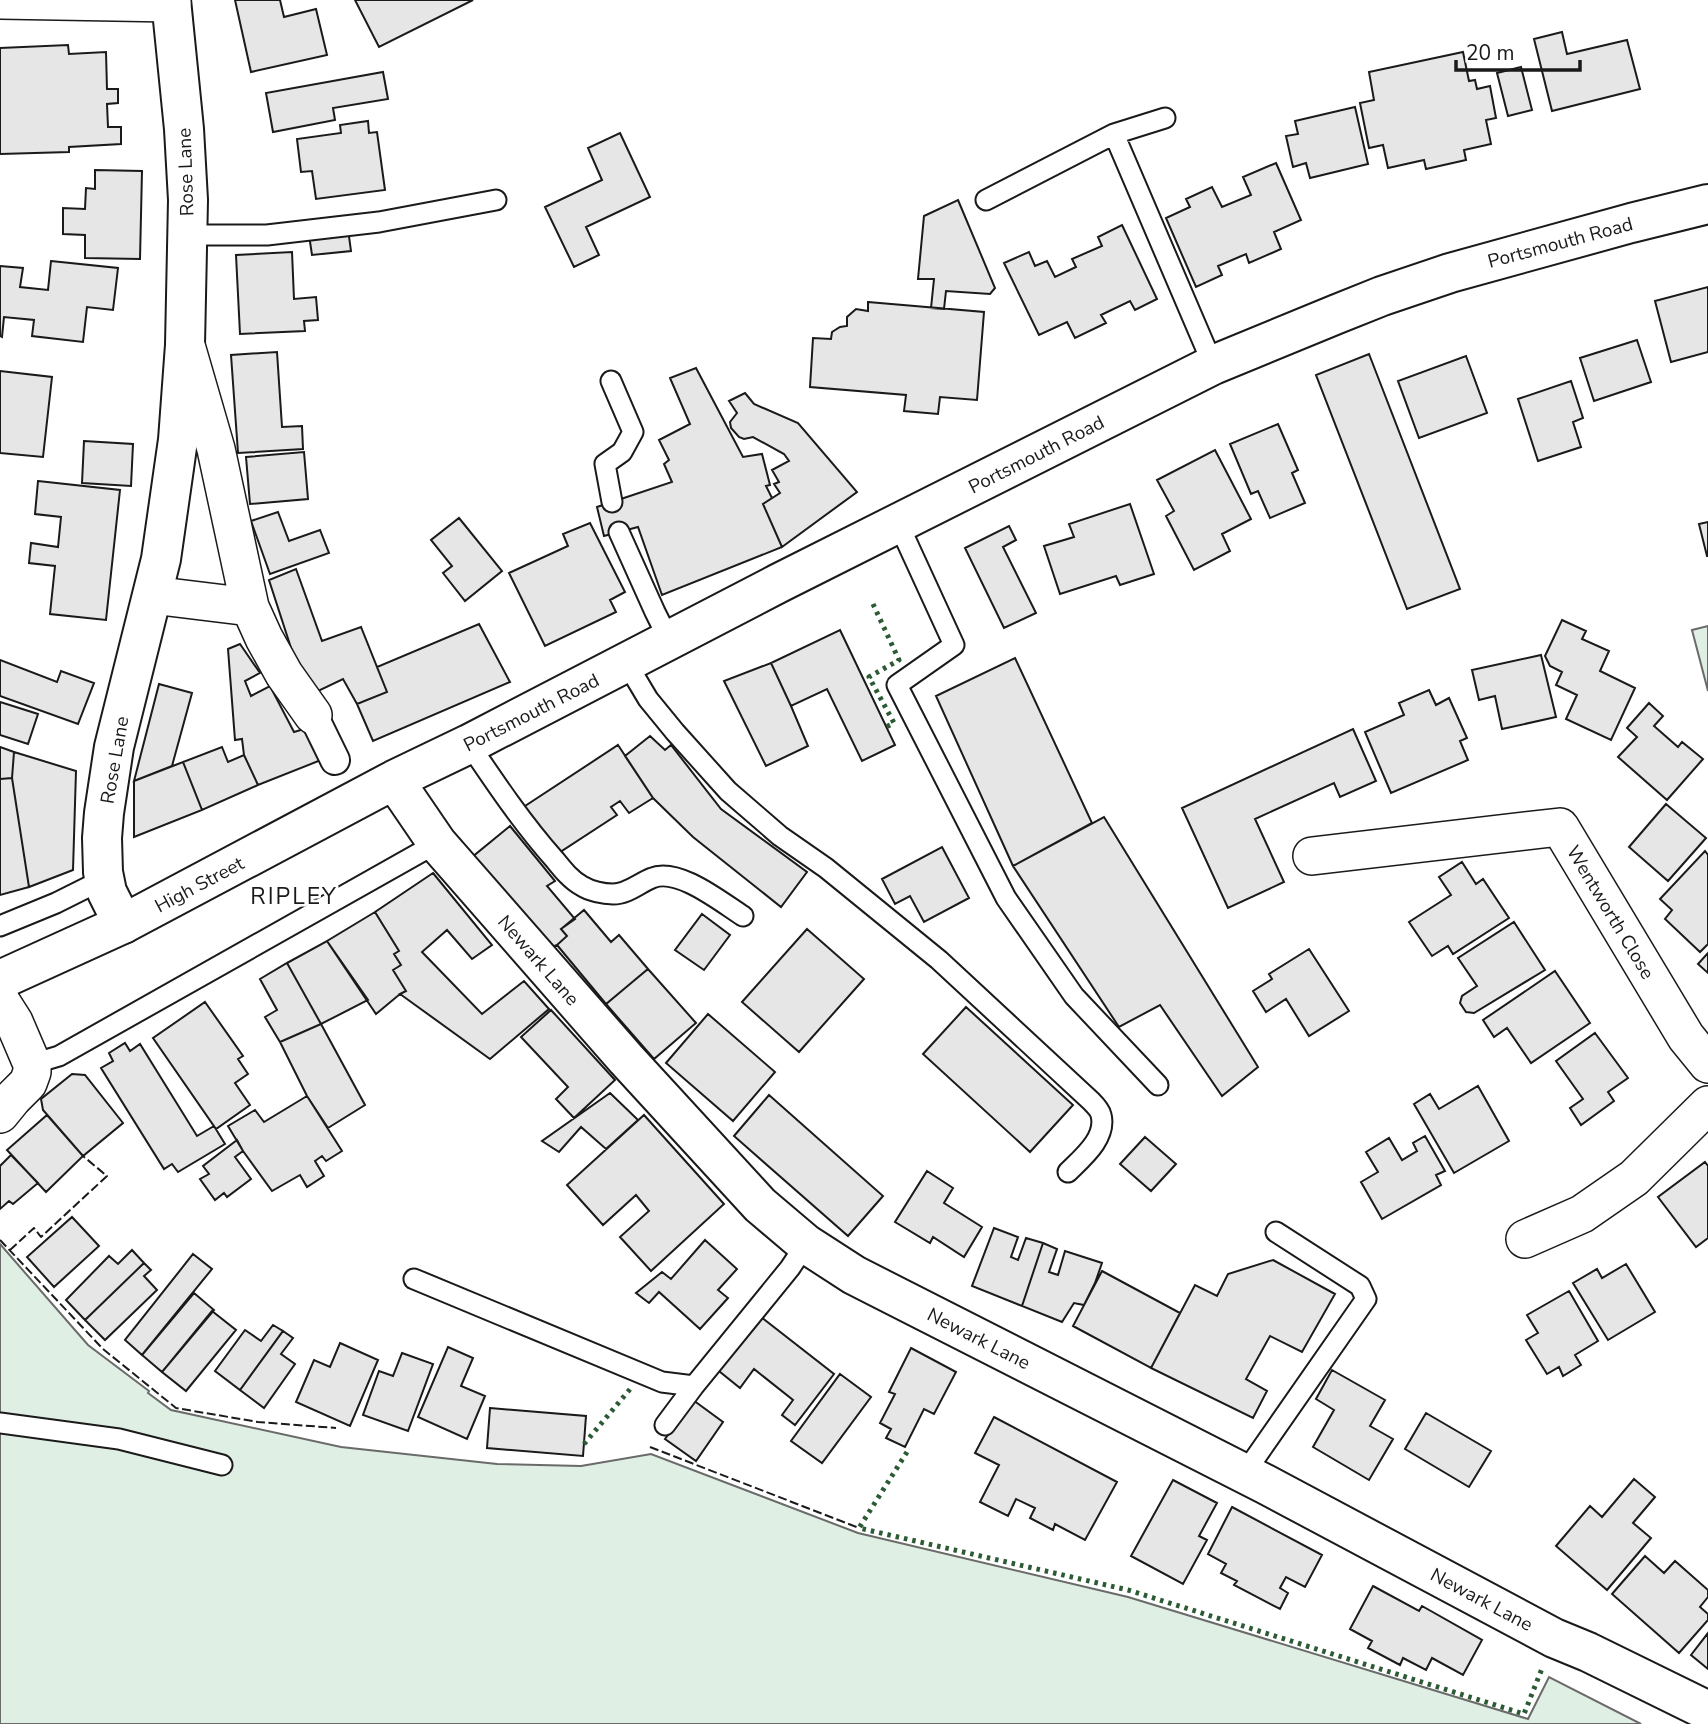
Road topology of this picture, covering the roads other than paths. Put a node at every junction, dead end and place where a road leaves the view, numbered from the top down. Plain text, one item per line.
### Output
1 (0, 0) edge
2 (172, 1) edge
3 (1166, 118) dead end
4 (1114, 134) junction
5 (496, 200) dead end
6 (986, 200) dead end
7 (1708, 204) edge
8 (187, 235) junction
9 (185, 345) junction
10 (1213, 365) junction
11 (611, 381) dead end
12 (612, 502) dead end
13 (898, 523) junction
14 (619, 532) dead end
15 (152, 595) junction
16 (250, 607) junction
17 (669, 640) junction
18 (626, 662) junction
19 (313, 715) joint
20 (469, 744) junction
21 (335, 760) dead end
22 (394, 780) junction
23 (437, 843) junction
24 (1312, 856) dead end
25 (104, 879) junction
26 (743, 916) dead end
27 (123, 924) junction
28 (0, 926) edge
29 (0, 980) edge
30 (0, 1000) edge
31 (1708, 1063) edge
32 (32, 1064) junction
33 (1158, 1085) dead end
34 (1708, 1105) edge
35 (0, 1114) edge
36 (1068, 1172) dead end
37 (1276, 1232) dead end
38 (1525, 1239) dead end
39 (806, 1244) junction
40 (414, 1279) dead end
41 (694, 1386) junction
42 (0, 1423) edge
43 (665, 1425) dead end
44 (222, 1465) dead end
45 (1244, 1474) junction
46 (1708, 1711) edge

1 - 2 street
2 - 8 main road, Rose Lane
3 - 4 lane
4 - 6 lane
4 - 10 lane
5 - 8 lane
7 - 10 main road, Portsmouth Road
8 - 9 main road, Rose Lane
9 - 15 main road, Rose Lane
9 - 16 street, Rose Lane
10 - 13 main road, Portsmouth Road
11 - 12 lane
13 - 17 main road, Portsmouth Road
13 - 33 lane
14 - 17 lane
15 - 16 street
15 - 25 main road, Rose Lane
16 - 19 street, Rose Lane
17 - 18 main road, Portsmouth Road
18 - 20 main road, Portsmouth Road
18 - 36 lane
19 - 21 street
20 - 22 main road, Portsmouth Road
20 - 26 lane
22 - 23 main road, Newark Lane
22 - 27 main road, High Street
23 - 32 lane
23 - 39 main road, Newark Lane
24 - 31 street, Wentworth Close
25 - 27 main road, Rose Lane
25 - 28 lane
27 - 29 main road, High Street
30 - 32 street
32 - 35 street
34 - 38 street
37 - 45 lane
39 - 41 lane
39 - 45 main road, Newark Lane
40 - 41 lane
41 - 43 lane
42 - 44 lane
45 - 46 main road, Newark Lane

